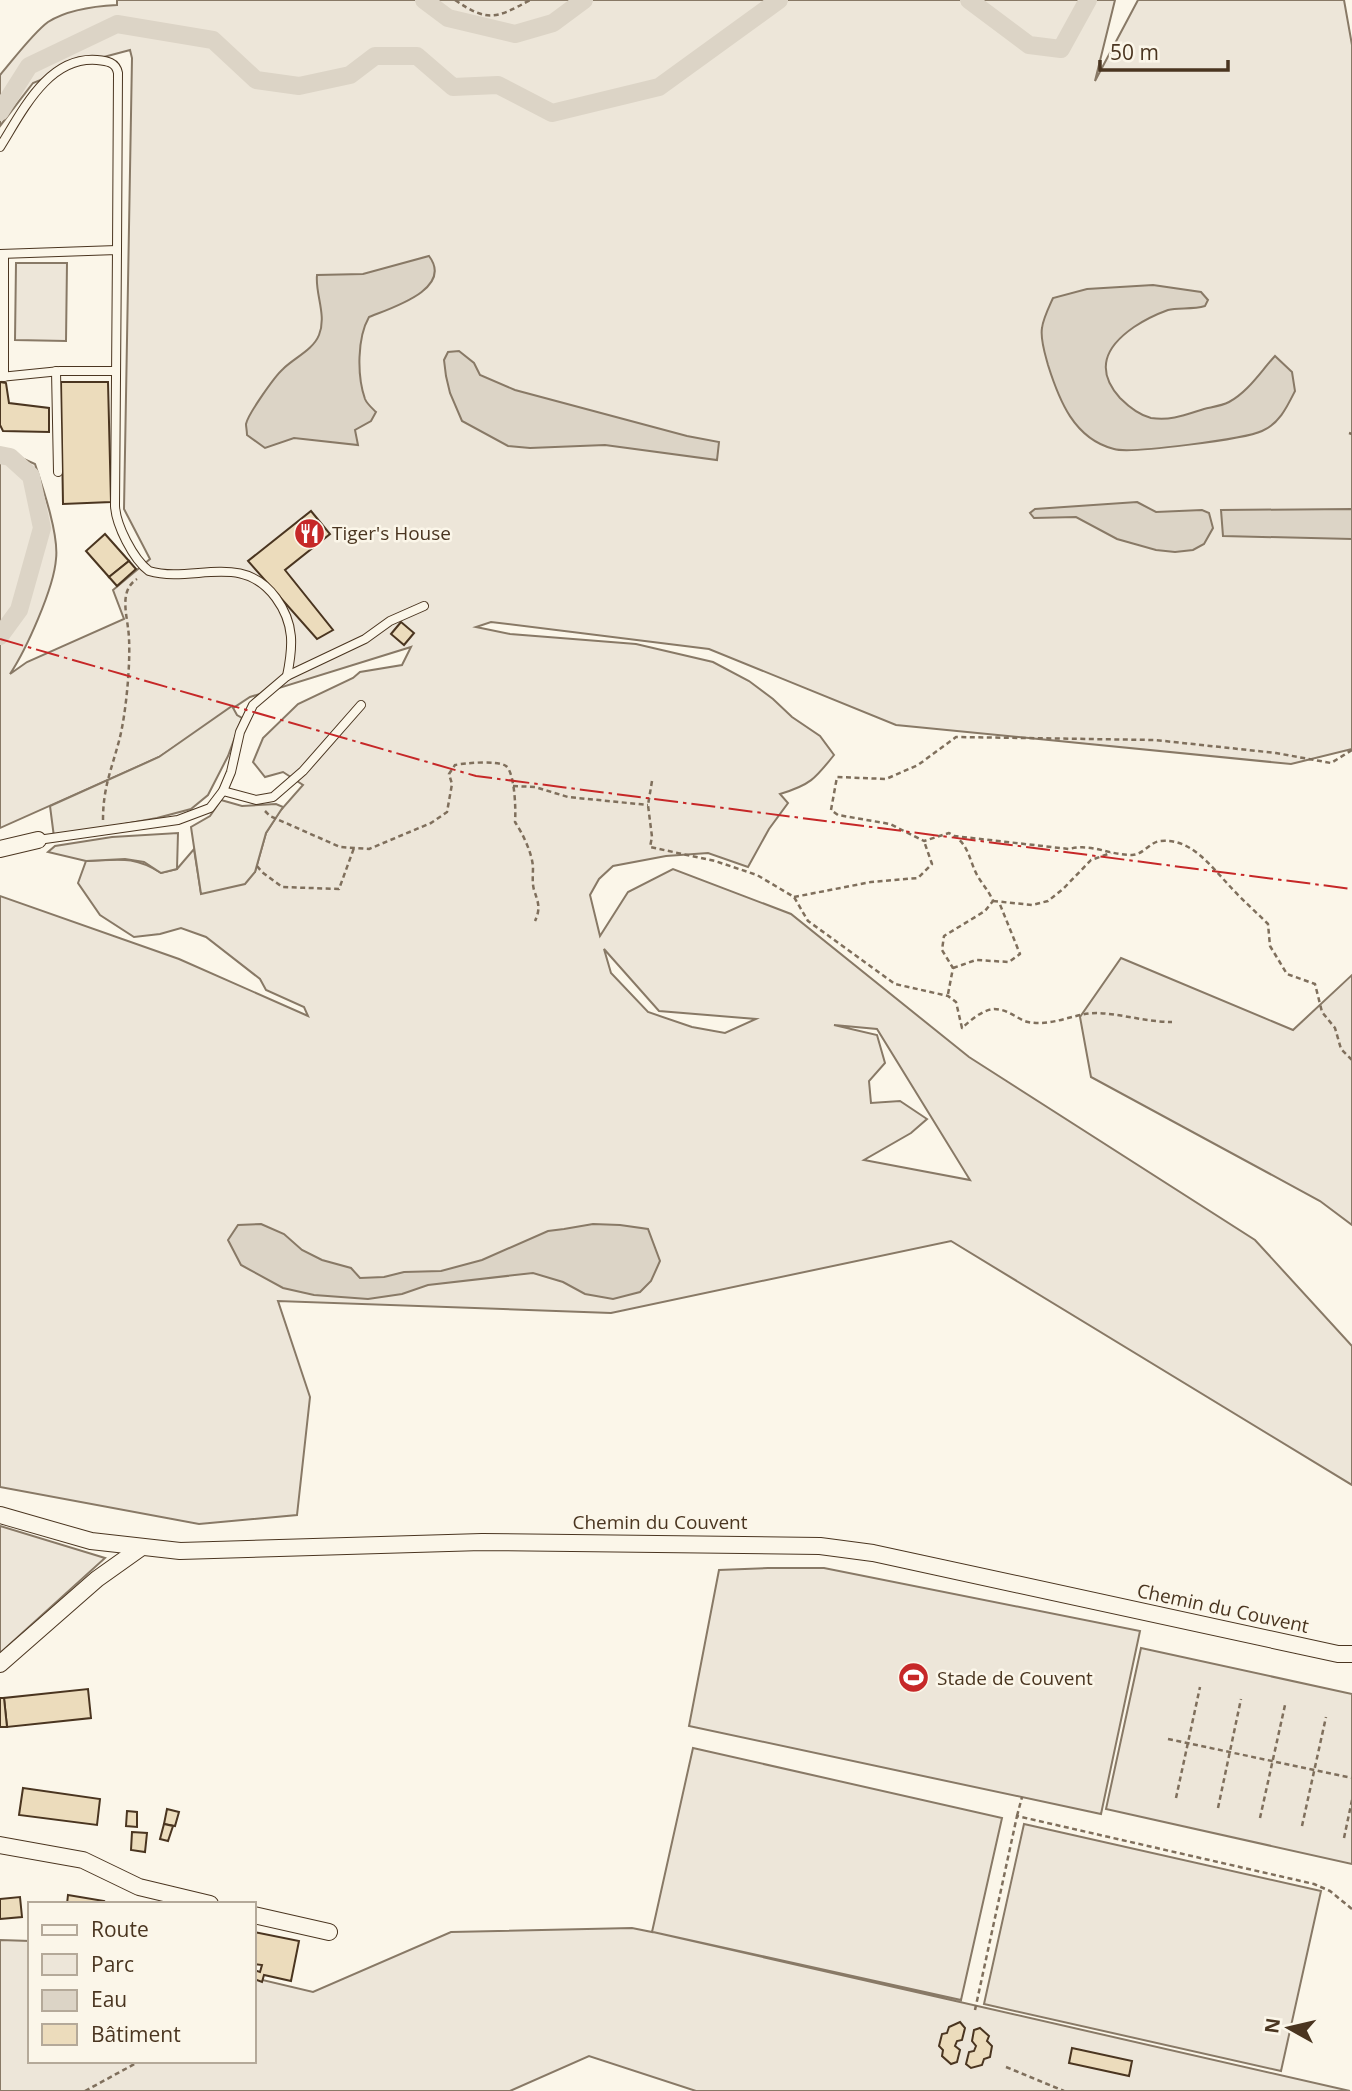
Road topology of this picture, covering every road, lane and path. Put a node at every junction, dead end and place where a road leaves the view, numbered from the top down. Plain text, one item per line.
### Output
1 (455, 0) edge
2 (530, 0) edge
3 (0, 147) edge
4 (117, 250) junction
5 (2, 254) edge
6 (115, 371) junction
7 (56, 372) junction
8 (2, 377) edge
9 (58, 472) dead end
10 (149, 571) junction
11 (424, 606) dead end
12 (288, 676) junction
13 (361, 705) dead end
14 (1352, 750) edge
15 (652, 781) dead end
16 (513, 786) junction
17 (223, 791) junction
18 (256, 800) junction
19 (648, 805) junction
20 (103, 830) junction
21 (954, 836) junction
22 (38, 840) joint
23 (924, 841) junction
24 (355, 848) junction
25 (0, 849) edge
26 (1111, 853) junction
27 (257, 866) dead end
28 (794, 897) junction
29 (993, 901) junction
30 (998, 901) junction
31 (535, 921) dead end
32 (953, 968) junction
33 (947, 996) junction
34 (1172, 1022) dead end
35 (1352, 1059) edge
36 (0, 1515) edge
37 (142, 1547) junction
38 (1352, 1654) edge
39 (0, 1664) edge
40 (1200, 1688) dead end
41 (1241, 1699) dead end
42 (1285, 1705) dead end
43 (1326, 1717) dead end
44 (1168, 1739) dead end
45 (1188, 1743) junction
46 (1230, 1752) junction
47 (1272, 1761) junction
48 (1315, 1770) junction
49 (1352, 1778) edge
50 (1022, 1797) dead end
51 (1176, 1798) dead end
52 (1352, 1800) edge
53 (1219, 1808) dead end
54 (1017, 1816) junction
55 (1260, 1818) dead end
56 (1302, 1826) dead end
57 (1344, 1838) dead end
58 (0, 1845) edge
59 (202, 1902) edge
60 (1352, 1909) edge
61 (256, 1915) edge
62 (329, 1932) dead end
63 (975, 2010) dead end
64 (135, 2063) edge
65 (1006, 2067) dead end
66 (85, 2091) edge
67 (1064, 2091) edge

1 - 2 path
3 - 4 lane
4 - 5 lane
4 - 6 lane
5 - 8 lane
6 - 7 lane
6 - 10 lane
7 - 8 lane
7 - 9 lane
10 - 12 lane
10 - 20 path
11 - 12 lane
12 - 17 lane
13 - 18 lane
14 - 23 path
15 - 19 path
16 - 19 path
16 - 24 path
16 - 31 path
17 - 18 lane
17 - 20 lane
18 - 24 path
19 - 28 path
20 - 22 lane
21 - 23 path
21 - 26 path
21 - 29 path
22 - 25 street
23 - 28 path
24 - 27 path
26 - 30 path
26 - 35 path
28 - 33 path
29 - 30 path
29 - 32 path
30 - 32 path
32 - 33 path
33 - 34 path
36 - 37 street, Chemin du Couvent
37 - 38 street, Chemin du Couvent
37 - 39 street
40 - 45 path
41 - 46 path
42 - 47 path
43 - 48 path
44 - 45 path
45 - 46 path
45 - 51 path
46 - 47 path
46 - 53 path
47 - 48 path
47 - 55 path
48 - 49 path
48 - 56 path
50 - 54 path
52 - 57 path
54 - 60 path
54 - 63 path
58 - 59 street
61 - 62 street
64 - 66 path
65 - 67 path

